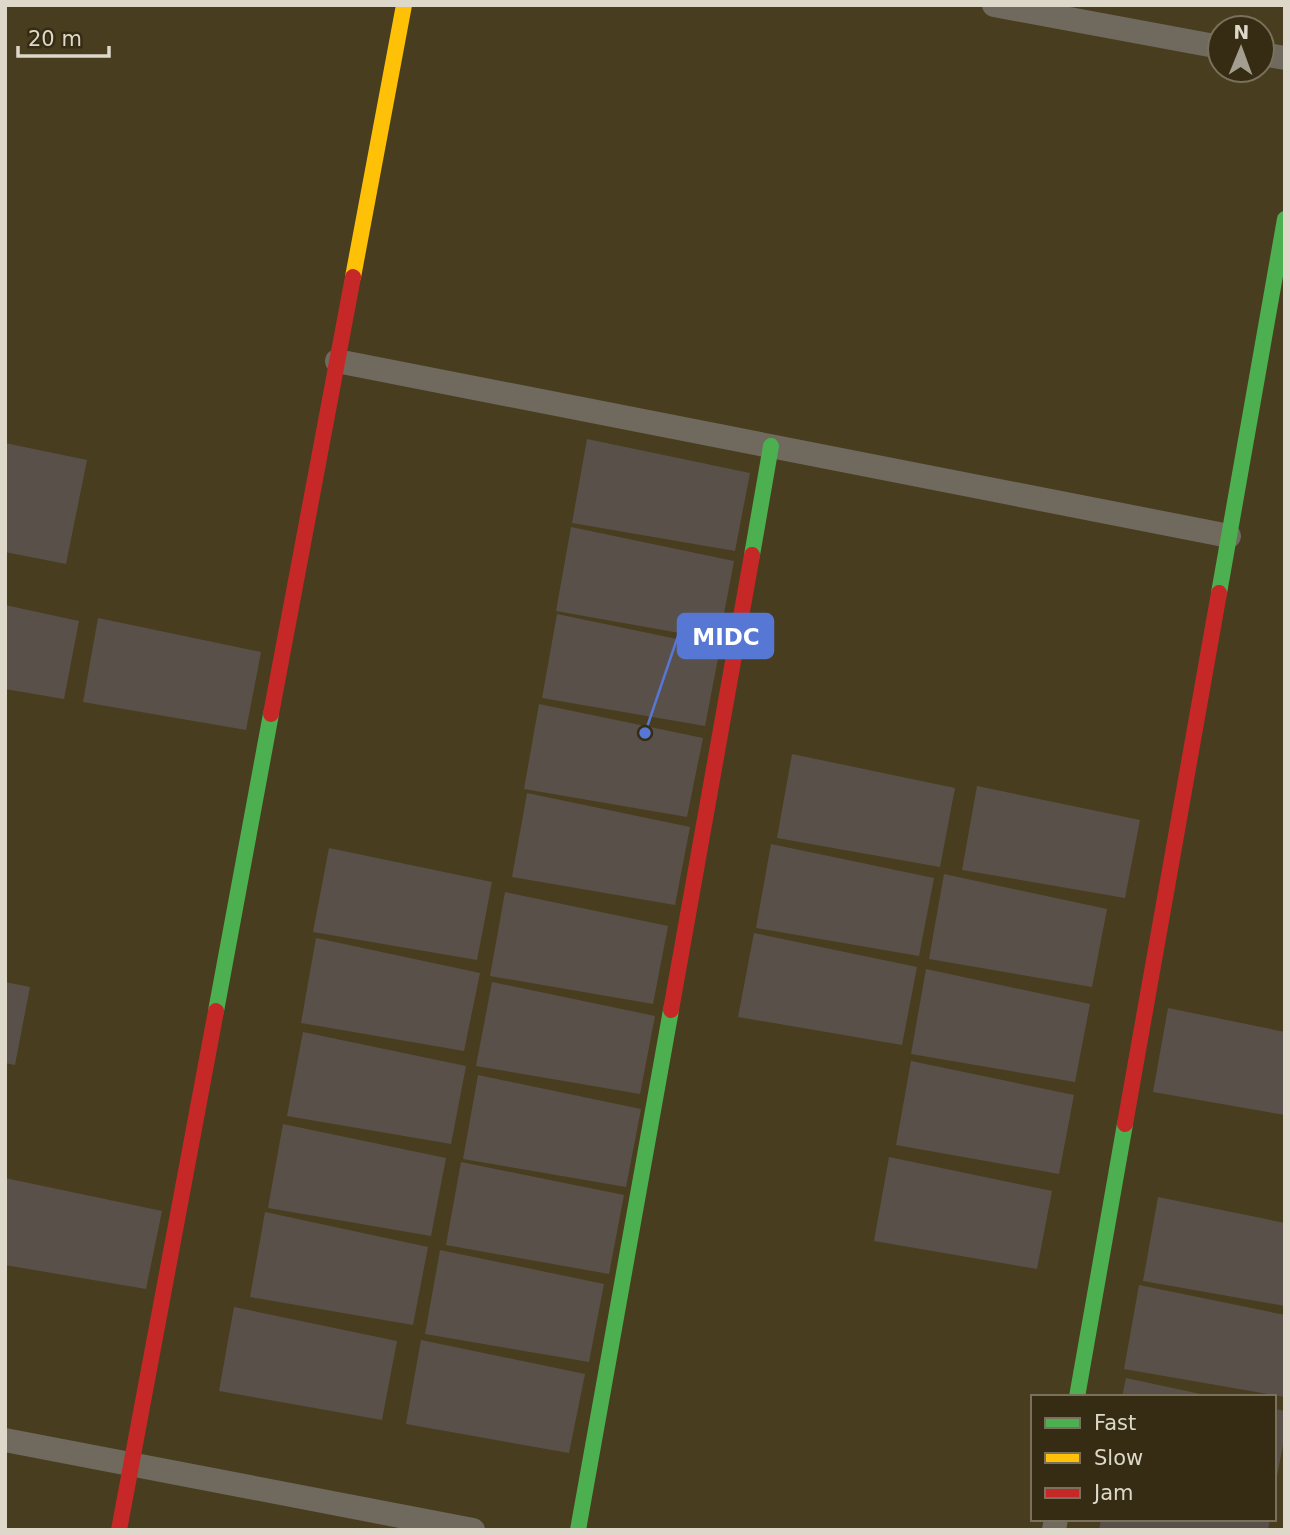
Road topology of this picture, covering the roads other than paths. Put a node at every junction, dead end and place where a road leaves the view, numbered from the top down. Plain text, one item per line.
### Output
1 (404, 5) edge
2 (994, 5) edge
3 (1206, 44) edge
4 (1285, 219) edge
5 (337, 361) junction
6 (771, 446) junction
7 (1229, 536) junction
8 (1077, 1395) edge
9 (5, 1440) edge
10 (130, 1464) junction
11 (119, 1530) edge
12 (473, 1530) edge
13 (578, 1530) edge

1 - 5 street
2 - 3 street
4 - 7 street
5 - 6 street
5 - 10 street
6 - 7 street
6 - 13 street
7 - 8 street
9 - 10 street
10 - 11 street
10 - 12 street

